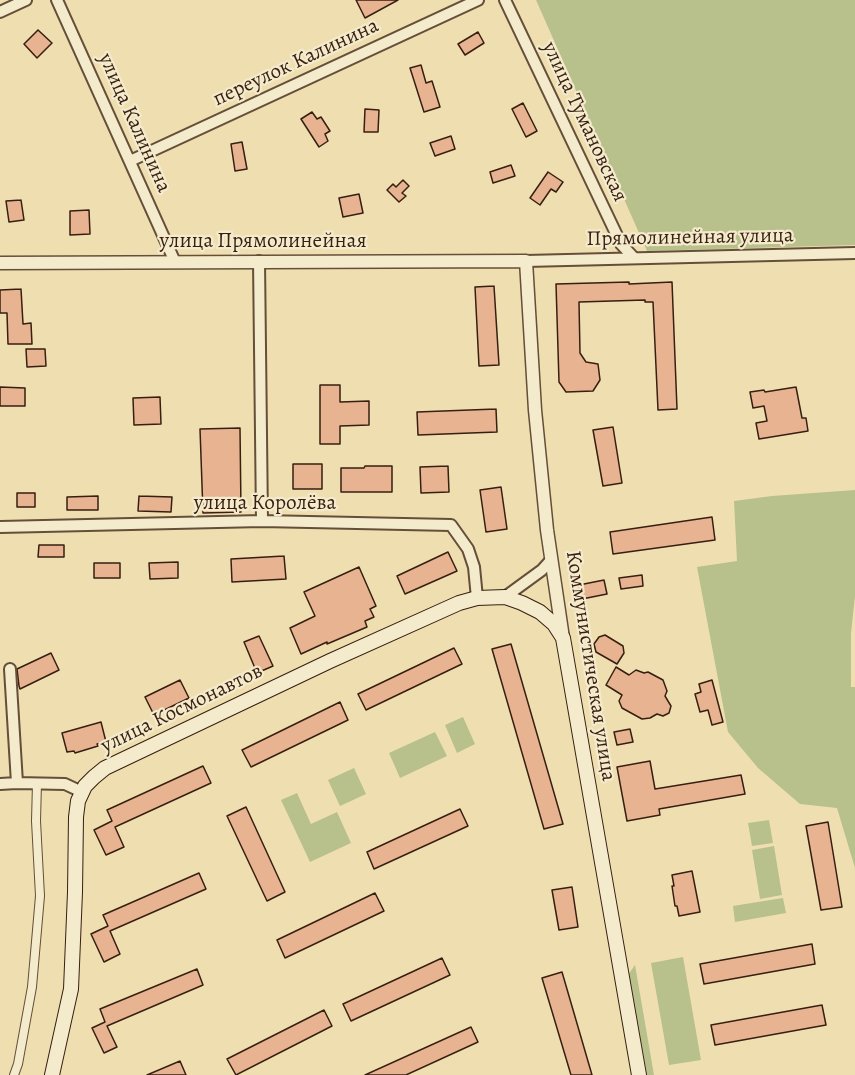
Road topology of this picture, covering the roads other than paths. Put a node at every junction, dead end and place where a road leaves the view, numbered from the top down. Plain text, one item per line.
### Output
1 (26, 0) edge
2 (57, 0) edge
3 (478, 0) edge
4 (505, 0) edge
5 (0, 12) edge
6 (130, 161) junction
7 (855, 254) edge
8 (634, 258) junction
9 (259, 261) junction
10 (526, 261) junction
11 (175, 262) junction
12 (0, 263) edge
13 (262, 521) junction
14 (0, 527) edge
15 (551, 560) junction
16 (505, 597) junction
17 (477, 598) junction
18 (563, 638) junction
19 (0, 676) edge
20 (17, 783) junction
21 (37, 783) junction
22 (0, 784) edge
23 (82, 792) junction
24 (14, 1075) edge
25 (52, 1075) edge
26 (639, 1075) edge

1 - 5 street
2 - 6 street, улица Калинина
3 - 6 street, переулок Калинина
4 - 8 street, улица Тумановская
6 - 11 street, улица Калинина
7 - 8 street, Прямолинейная улица
8 - 10 street, Прямолинейная улица
9 - 10 street, улица Прямолинейная
9 - 11 street, улица Прямолинейная
9 - 13 street
10 - 15 street, Коммунистическая улица
11 - 12 street, улица Прямолинейная
13 - 14 street, улица Королёва
13 - 17 street, улица Королёва
15 - 16 street
15 - 18 street, Коммунистическая улица
16 - 17 main road, улица Космонавтов
16 - 18 main road, улица Космонавтов
17 - 23 main road, улица Космонавтов
18 - 26 main road, Коммунистическая улица
19 - 20 street
20 - 21 street
20 - 22 street
21 - 23 street
21 - 24 street
23 - 25 main road

